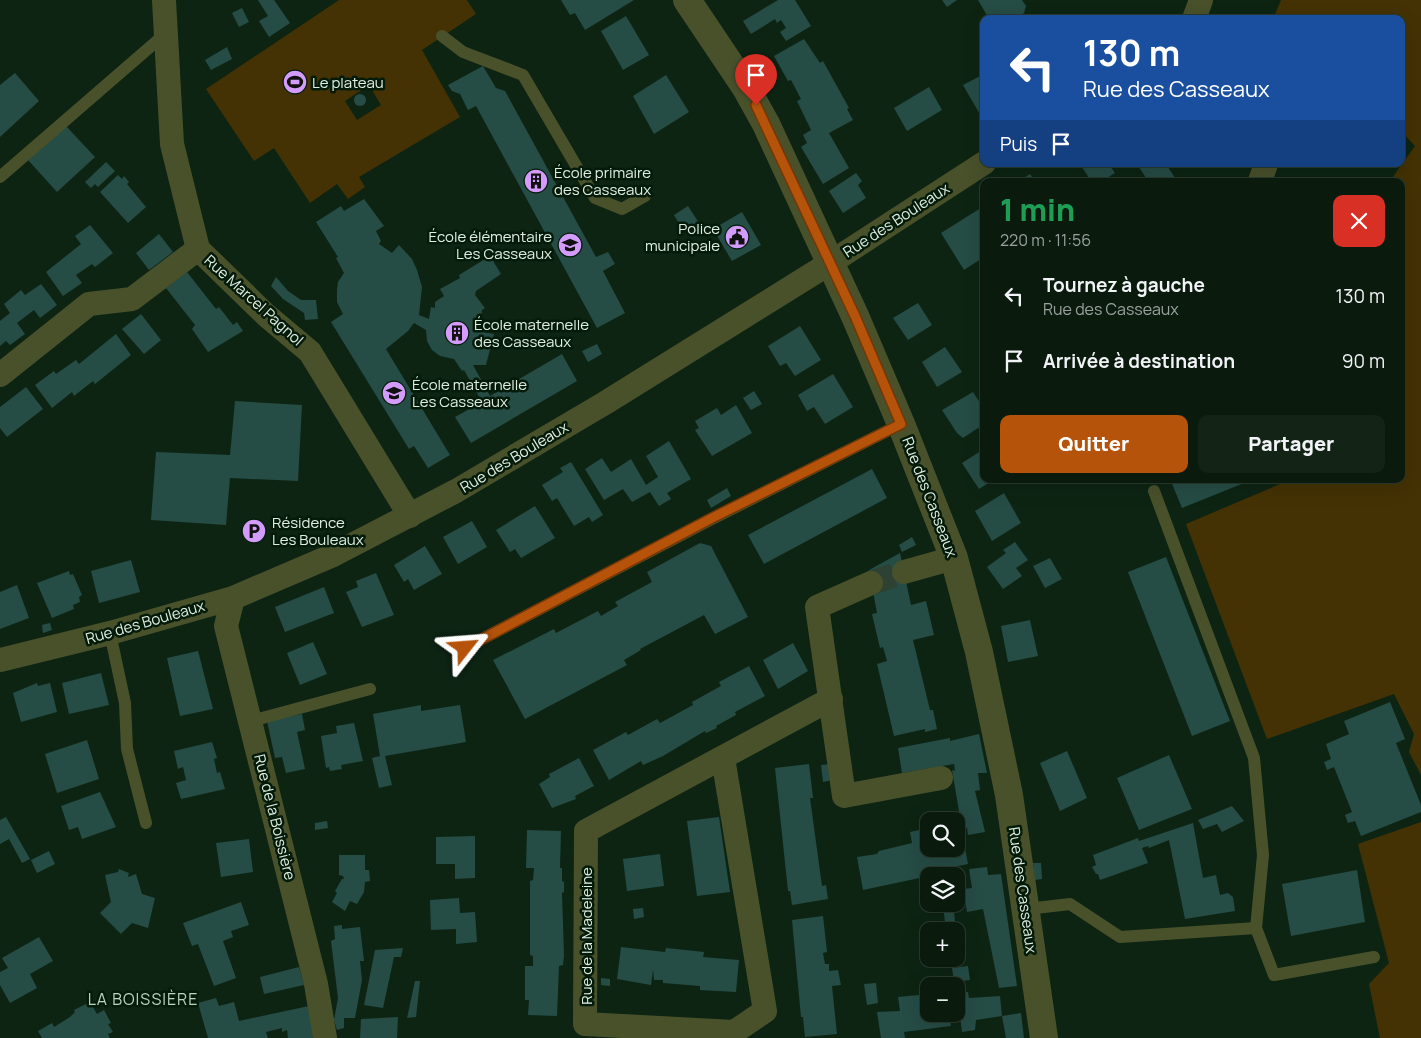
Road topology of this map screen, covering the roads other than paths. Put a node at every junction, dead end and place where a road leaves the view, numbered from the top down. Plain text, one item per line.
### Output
1 (164, 0) edge
2 (688, 0) edge
3 (165, 34) junction
4 (442, 36) dead end
5 (980, 165) edge
6 (0, 176) edge
7 (645, 196) dead end
8 (198, 249) junction
9 (830, 263) junction
10 (0, 375) edge
11 (901, 424) junction
12 (1154, 491) dead end
13 (410, 516) junction
14 (954, 558) junction
15 (904, 572) tunnel mouth
16 (871, 583) tunnel mouth
17 (233, 598) junction
18 (110, 633) junction
19 (465, 648) dead end
20 (0, 660) edge
21 (370, 689) dead end
22 (831, 699) junction
23 (251, 721) junction
24 (723, 758) junction
25 (941, 778) dead end
26 (146, 823) dead end
27 (1027, 909) junction
28 (1256, 928) junction
29 (1374, 957) dead end
30 (325, 1038) edge
31 (1044, 1038) edge

1 - 3 street, Rue Marcel Pagnol
2 - 9 street, Rue des Casseaux
3 - 6 lane
3 - 8 street, Rue Marcel Pagnol
4 - 7 lane
5 - 9 street, Rue des Bouleaux
8 - 10 street
8 - 13 street, Rue Marcel Pagnol
9 - 11 street, Rue des Casseaux
9 - 13 street, Rue des Bouleaux
11 - 14 street, Rue des Casseaux
11 - 19 lane
12 - 28 lane
13 - 17 street, Rue des Bouleaux
14 - 15 street
14 - 27 street, Rue des Casseaux
16 - 22 street
17 - 18 street, Rue des Bouleaux
17 - 23 street, Rue de la Boissière
18 - 20 street, Rue des Bouleaux
18 - 26 lane
21 - 23 lane
22 - 24 street, Rue de la Madeleine
22 - 25 street
23 - 30 street, Rue de la Boissière
24 - 24 street, Rue de la Madeleine
27 - 28 lane
27 - 31 street, Rue des Casseaux
28 - 29 lane

